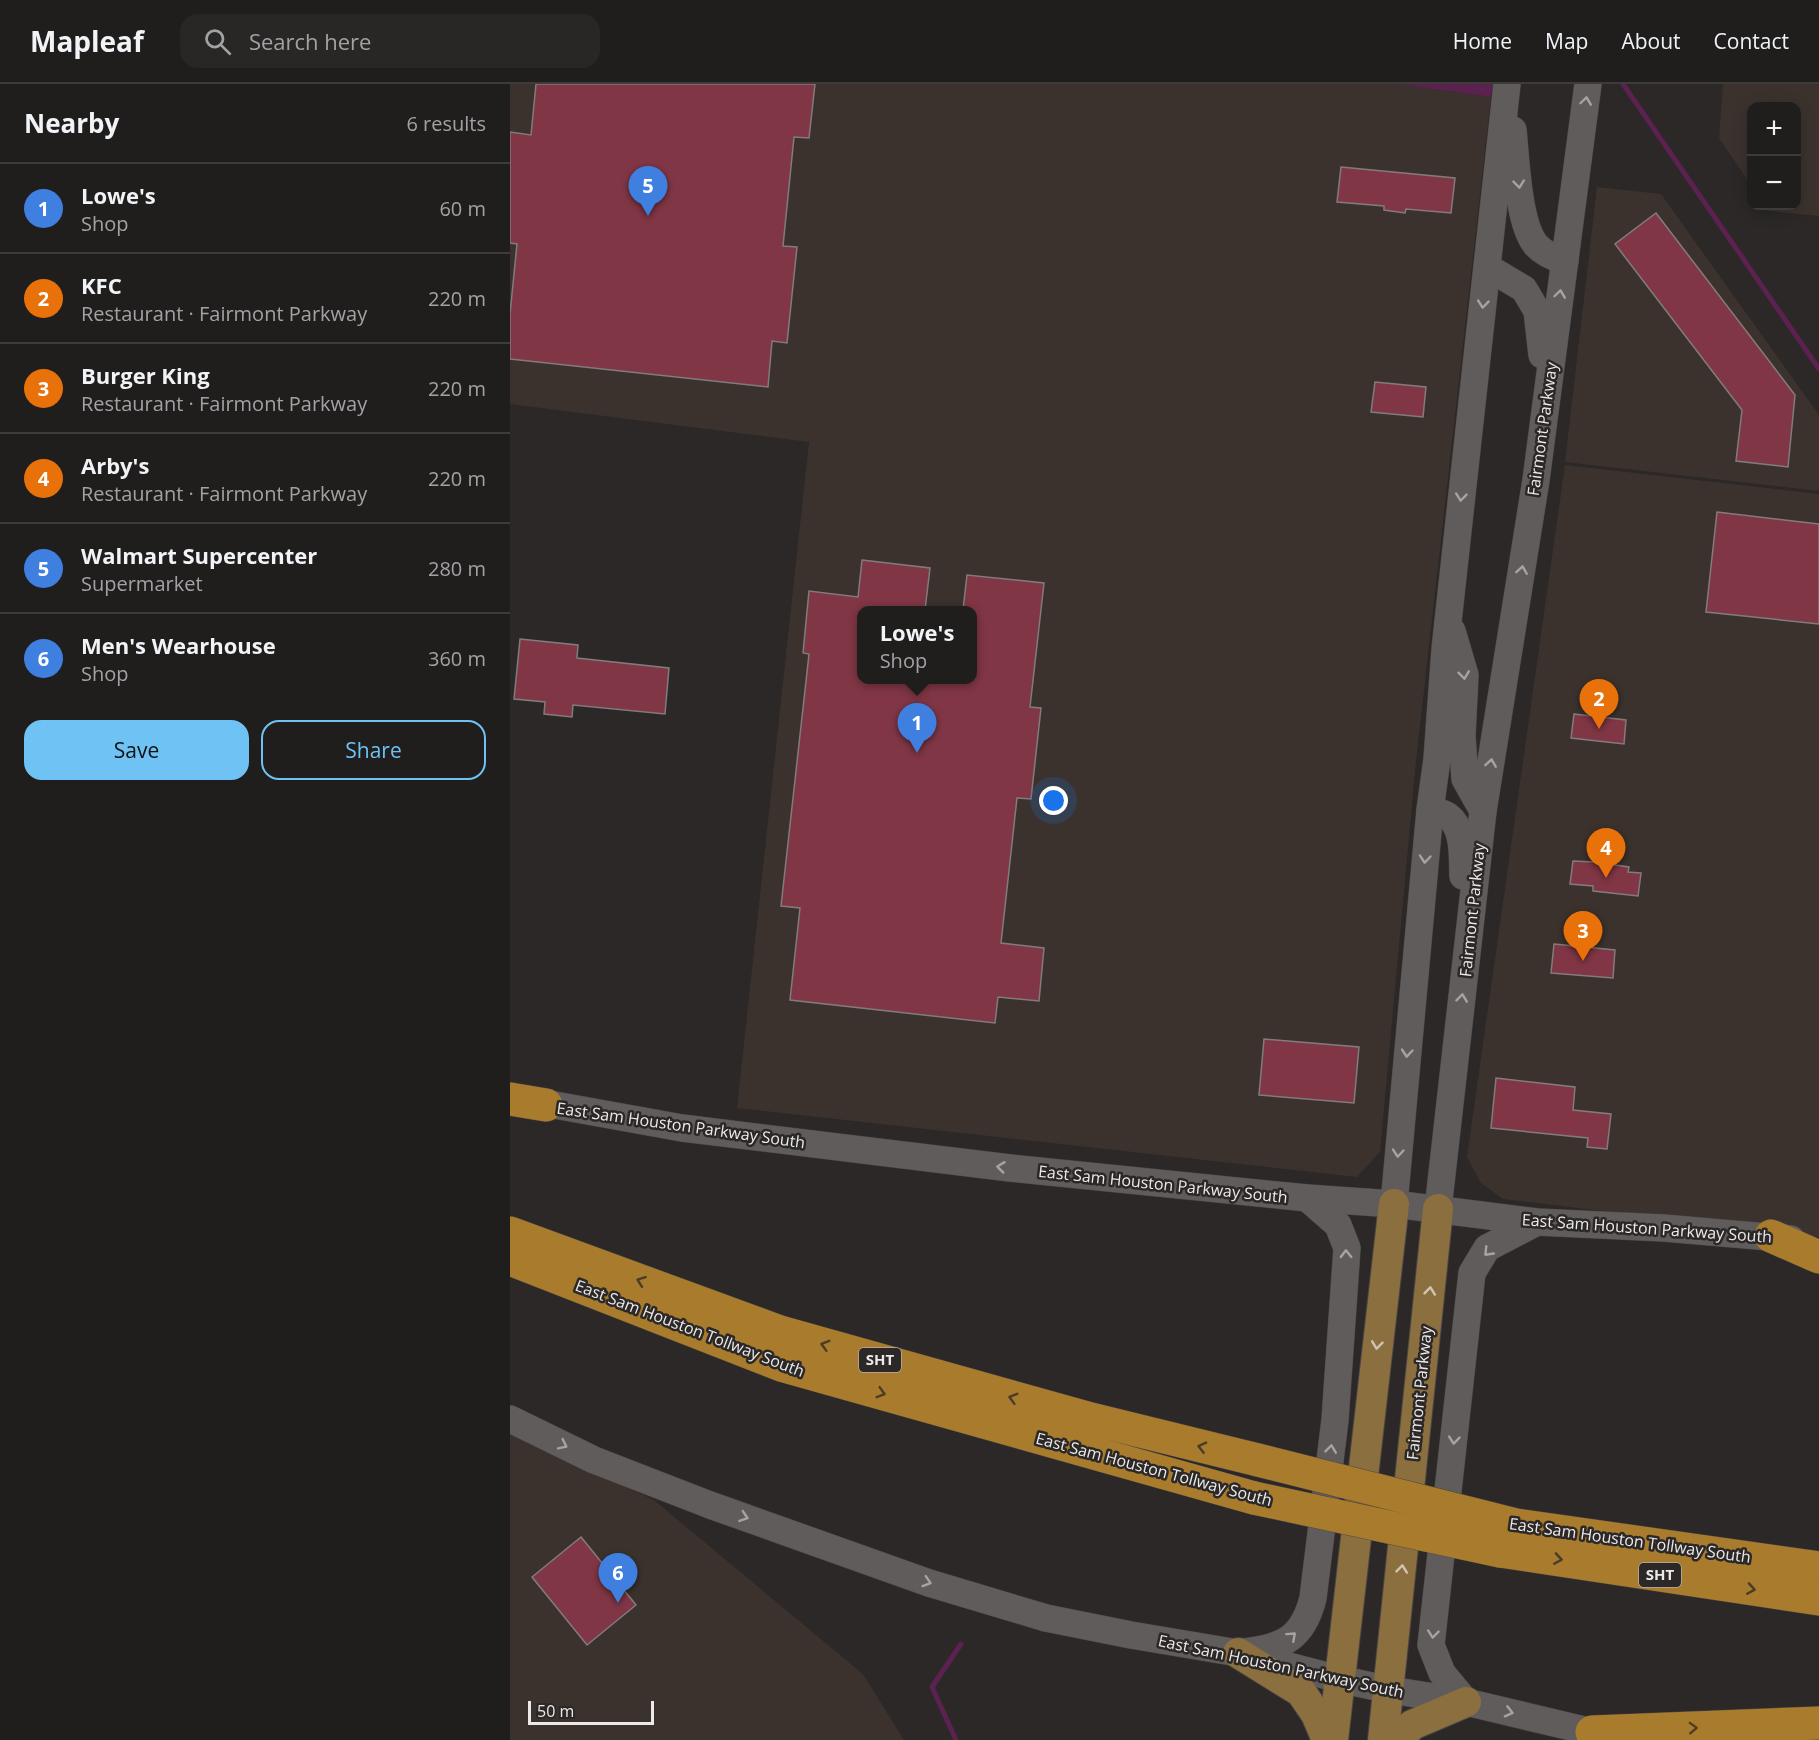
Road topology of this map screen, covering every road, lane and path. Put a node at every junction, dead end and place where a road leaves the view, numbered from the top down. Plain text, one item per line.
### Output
1 (1508, 84) edge
2 (1588, 84) edge
3 (1565, 261) junction
4 (1487, 267) junction
5 (1545, 408) junction
6 (1448, 619) junction
7 (1430, 810) junction
8 (1484, 811) junction
9 (1466, 964) junction
10 (510, 1097) edge
11 (546, 1105) joint
12 (1307, 1198) junction
13 (1394, 1204) junction
14 (1438, 1209) junction
15 (1537, 1222) junction
16 (510, 1233) edge
17 (1771, 1236) junction
18 (1819, 1243) edge
19 (1819, 1257) edge
20 (510, 1259) edge
21 (510, 1419) edge
22 (1508, 1538) junction
23 (1819, 1568) edge
24 (1819, 1599) edge
25 (1238, 1653) junction
26 (1339, 1679) junction
27 (1390, 1690) junction
28 (1466, 1702) junction
29 (1819, 1723) edge
30 (1592, 1732) junction
31 (1327, 1740) edge
32 (1332, 1740) edge
33 (1383, 1740) edge
34 (1398, 1740) edge
35 (1653, 1740) edge

1 -> 3 main road
1 - 4 main road
3 -> 2 main road, Fairmont Parkway
5 -> 3 main road, Fairmont Parkway
4 - 5 main road
4 -> 6 main road
8 -> 5 main road, Fairmont Parkway
6 - 7 main road
6 -> 8 main road
7 - 9 main road
7 -> 13 main road
8 - 9 main road, Fairmont Parkway
14 -> 9 main road, Fairmont Parkway
10 - 11 highway
12 -> 11 main road, East Sam Houston Parkway South
12 - 13 main road, East Sam Houston Parkway South
25 -> 12 main road
13 - 14 main road, East Sam Houston Parkway South
13 -> 26 main road
14 - 15 main road, East Sam Houston Parkway South
27 -> 14 main road, Fairmont Parkway
15 - 17 main road, East Sam Houston Parkway South
15 -> 28 main road
22 -> 16 highway, East Sam Houston Tollway South / SHT, bridge
17 - 18 main road, East Sam Houston Parkway South
17 - 19 highway
20 -> 22 highway, East Sam Houston Tollway South / SHT, bridge
21 -> 25 main road, East Sam Houston Parkway South
22 - 23 highway, East Sam Houston Tollway South / SHT
22 -> 24 highway, East Sam Houston Tollway South / SHT
25 - 26 main road, East Sam Houston Parkway South
25 - 31 main road
26 - 27 main road, East Sam Houston Parkway South
26 - 32 main road
27 - 28 main road, East Sam Houston Parkway South
27 - 33 main road, Fairmont Parkway
28 -> 30 main road, East Sam Houston Parkway South
28 - 34 main road
30 -> 29 highway
30 - 35 main road, East Sam Houston Parkway South

